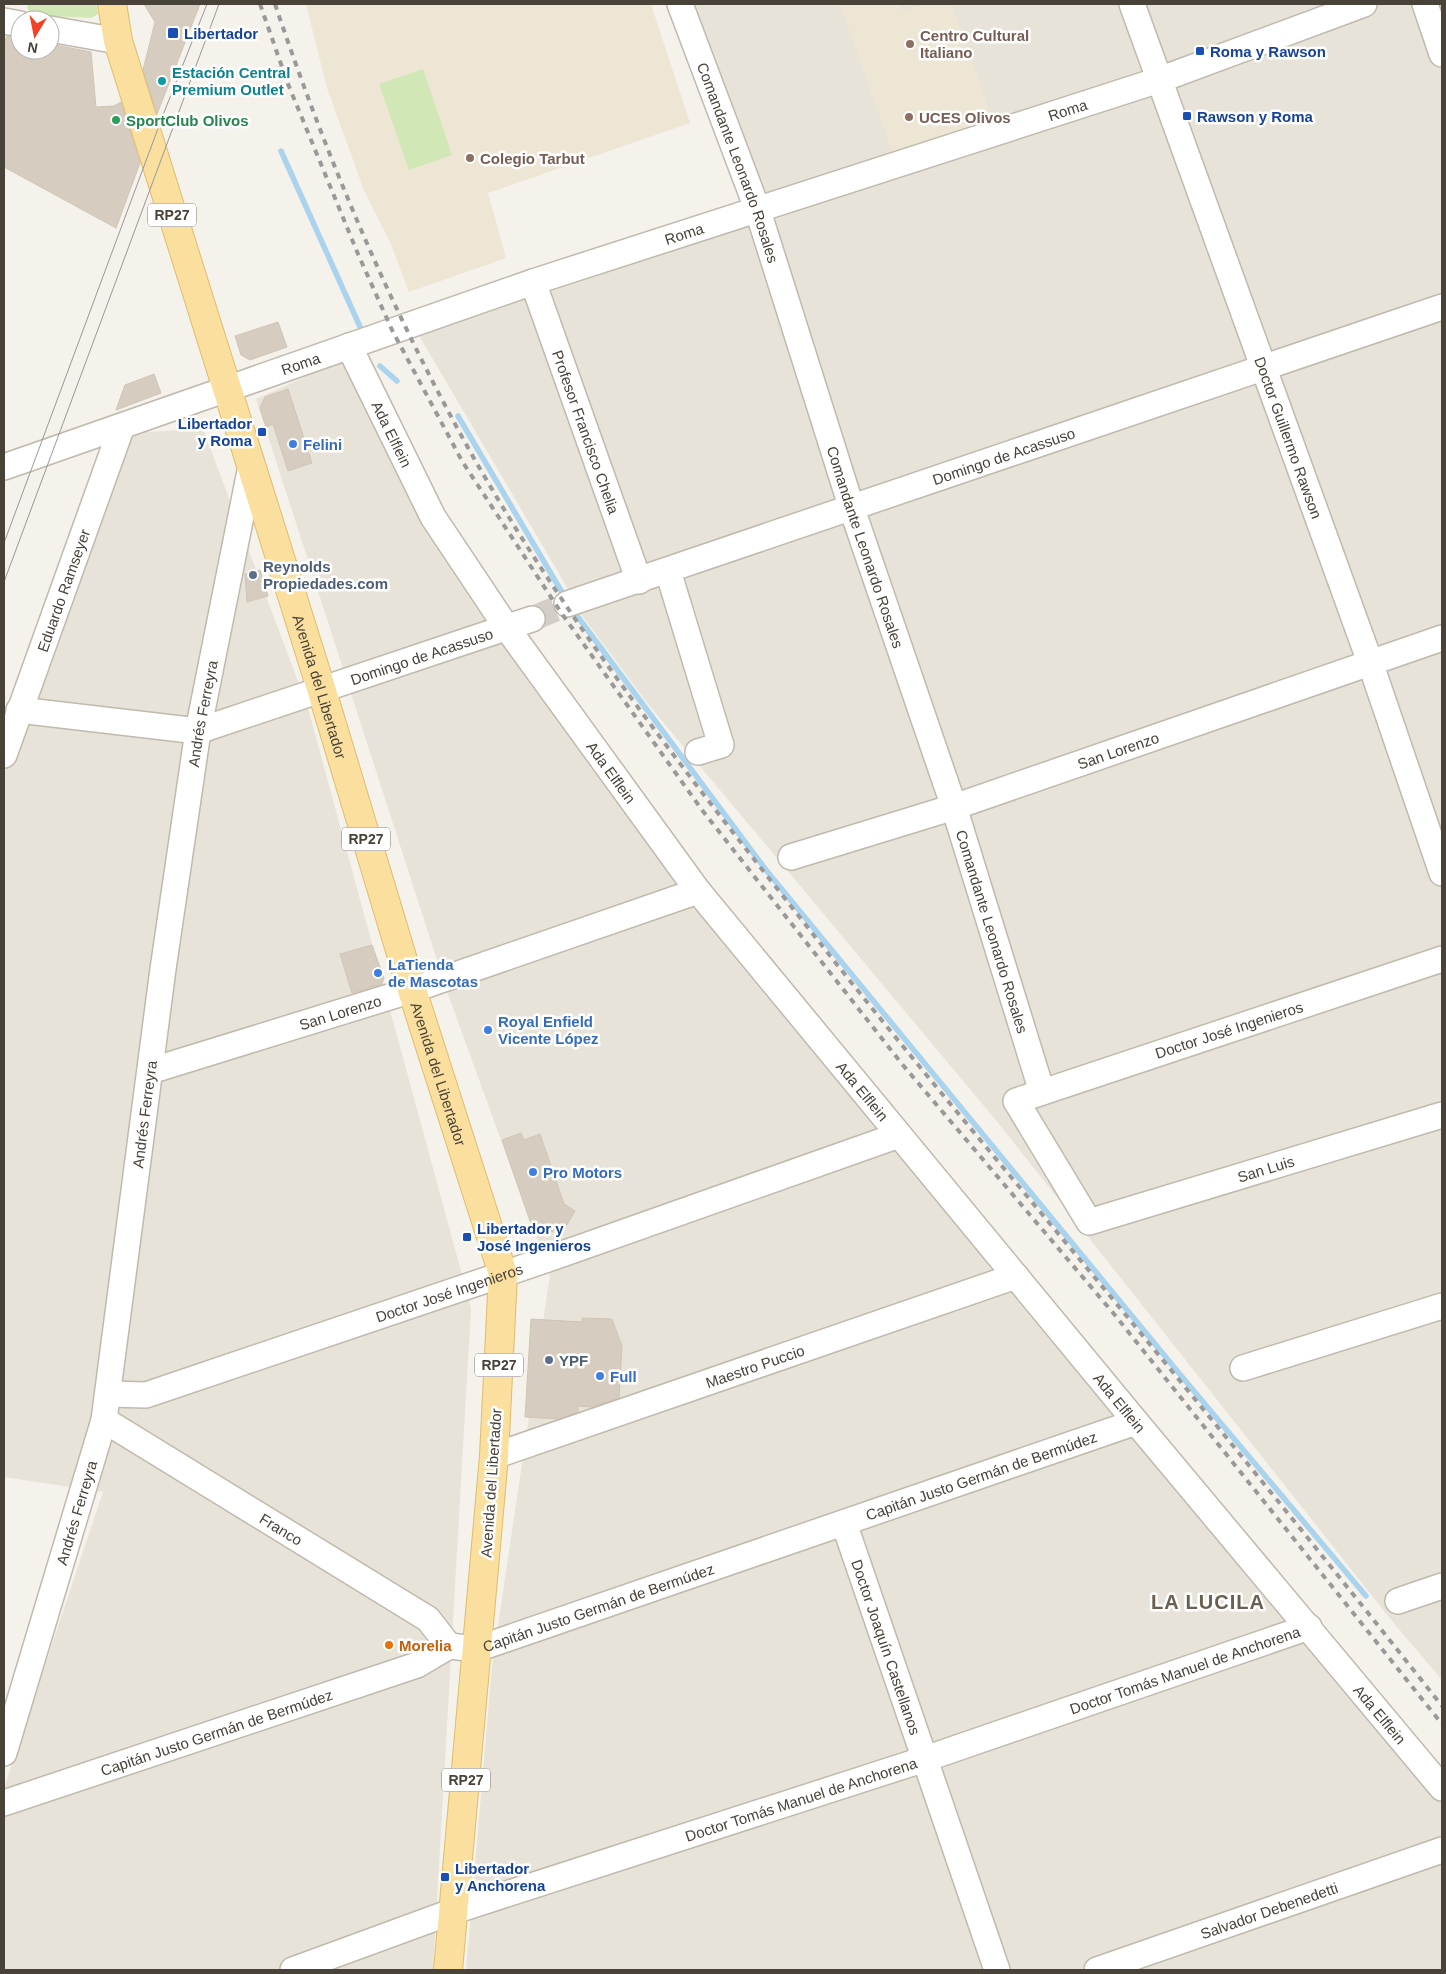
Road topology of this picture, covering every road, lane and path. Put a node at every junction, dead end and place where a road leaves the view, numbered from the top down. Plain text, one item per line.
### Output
1 (9, 4) edge
2 (112, 4) edge
3 (680, 4) edge
4 (1132, 4) edge
5 (1364, 4) edge
6 (1425, 4) edge
7 (4, 12) edge
8 (60, 31) edge
9 (118, 41) junction
10 (1442, 54) edge
11 (1160, 80) junction
12 (758, 211) junction
13 (533, 282) junction
14 (1442, 307) edge
15 (349, 346) junction
16 (1264, 368) junction
17 (226, 389) junction
18 (122, 426) junction
19 (250, 466) junction
20 (4, 467) edge
21 (852, 509) junction
22 (668, 571) junction
23 (639, 581) junction
24 (566, 604) tunnel mouth
25 (516, 619) junction
26 (1442, 638) edge
27 (1370, 662) junction
28 (321, 688) junction
29 (20, 710) junction
30 (198, 731) junction
31 (698, 752) dead end
32 (4, 754) edge
33 (954, 807) junction
34 (791, 857) dead end
35 (1442, 873) edge
36 (698, 891) junction
37 (1442, 959) edge
38 (412, 990) junction
39 (150, 1071) junction
40 (1042, 1092) junction
41 (1442, 1115) edge
42 (899, 1135) junction
43 (1089, 1222) joint
44 (503, 1274) junction
45 (1016, 1276) junction
46 (1442, 1306) edge
47 (1243, 1368) dead end
48 (108, 1394) junction
49 (104, 1420) junction
50 (1136, 1422) junction
51 (494, 1456) junction
52 (844, 1523) junction
53 (1442, 1586) edge
54 (1398, 1601) dead end
55 (1309, 1627) junction
56 (449, 1646) junction
57 (477, 1649) junction
58 (4, 1753) edge
59 (925, 1759) junction
60 (1442, 1788) edge
61 (4, 1802) edge
62 (1442, 1850) edge
63 (454, 1911) junction
64 (293, 1970) edge
65 (448, 1970) edge
66 (997, 1970) edge
67 (1097, 1970) edge

1 - 7 street
2 - 9 main road, Avenida del Libertador / RP27
3 - 12 street, Comandante Leonardo Rosales
4 - 11 street, Doctor Guillermo Rawson
5 - 11 street, Roma
6 - 10 street
8 - 9 street
9 - 17 main road, Avenida del Libertador / RP27
11 - 12 street, Roma
11 - 16 street, Doctor Guillermo Rawson
12 - 13 street, Roma
12 - 21 street, Comandante Leonardo Rosales
13 - 15 street, Roma
13 - 23 street, Profesor Francisco Chelia
14 - 16 street, Domingo de Acassuso
15 - 17 street, Roma
15 - 25 street, Ada Elflein
16 - 21 street, Domingo de Acassuso
16 - 27 street, Doctor Guillermo Rawson
17 - 18 street, Roma
17 - 19 main road, Avenida del Libertador / RP27
18 - 20 street, Roma
18 - 29 street, Eduardo Ramseyer
19 - 28 main road, Avenida del Libertador / RP27
19 - 30 street, Andrés Ferreyra
21 - 22 street, Domingo de Acassuso
21 - 33 street, Comandante Leonardo Rosales
22 - 23 street, Domingo de Acassuso
22 - 31 street
23 - 24 street, Domingo de Acassuso
25 - 28 street, Domingo de Acassuso
25 - 36 street, Ada Elflein
26 - 27 street, San Lorenzo
27 - 33 street, San Lorenzo
27 - 35 street, Doctor Guillermo Rawson
28 - 30 street, Domingo de Acassuso
28 - 38 main road, Avenida del Libertador / RP27
29 - 30 street, Domingo de Acassuso
29 - 32 street, Eduardo Ramseyer
30 - 39 street, Andrés Ferreyra
33 - 34 street, San Lorenzo
33 - 40 street, Comandante Leonardo Rosales
36 - 38 street, San Lorenzo
36 - 42 street, Ada Elflein
37 - 40 street, Doctor José Ingenieros
38 - 39 street, San Lorenzo
38 - 44 main road, Avenida del Libertador / RP27
39 - 48 street, Andrés Ferreyra
40 - 43 street, Doctor José Ingenieros
41 - 43 street, San Luis
42 - 44 street, Doctor José Ingenieros
42 - 45 street, Ada Elflein
44 - 48 street, Doctor José Ingenieros
44 - 51 main road, Avenida del Libertador / RP27
45 - 50 street, Ada Elflein
45 - 51 street, Maestro Puccio
46 - 47 street
48 - 49 street, Andrés Ferreyra
49 - 56 street, Franco
49 - 58 street, Andrés Ferreyra
50 - 52 street, Capitán Justo Germán de Bermúdez
50 - 55 street, Ada Elflein
51 - 57 main road, Avenida del Libertador / RP27
52 - 57 street, Capitán Justo Germán de Bermúdez
52 - 59 street, Doctor Joaquín Castellanos
53 - 54 street
55 - 59 street, Doctor Tomás Manuel de Anchorena
55 - 60 street, Ada Elflein
56 - 57 street, Capitán Justo Germán de Bermúdez
56 - 61 street, Capitán Justo Germán de Bermúdez
57 - 63 main road, Avenida del Libertador / RP27
59 - 63 street, Doctor Tomás Manuel de Anchorena
59 - 66 street, Doctor Joaquín Castellanos
62 - 67 street, Salvador Debenedetti
63 - 64 street, Doctor Tomás Manuel de Anchorena
63 - 65 main road, Avenida del Libertador / RP27

